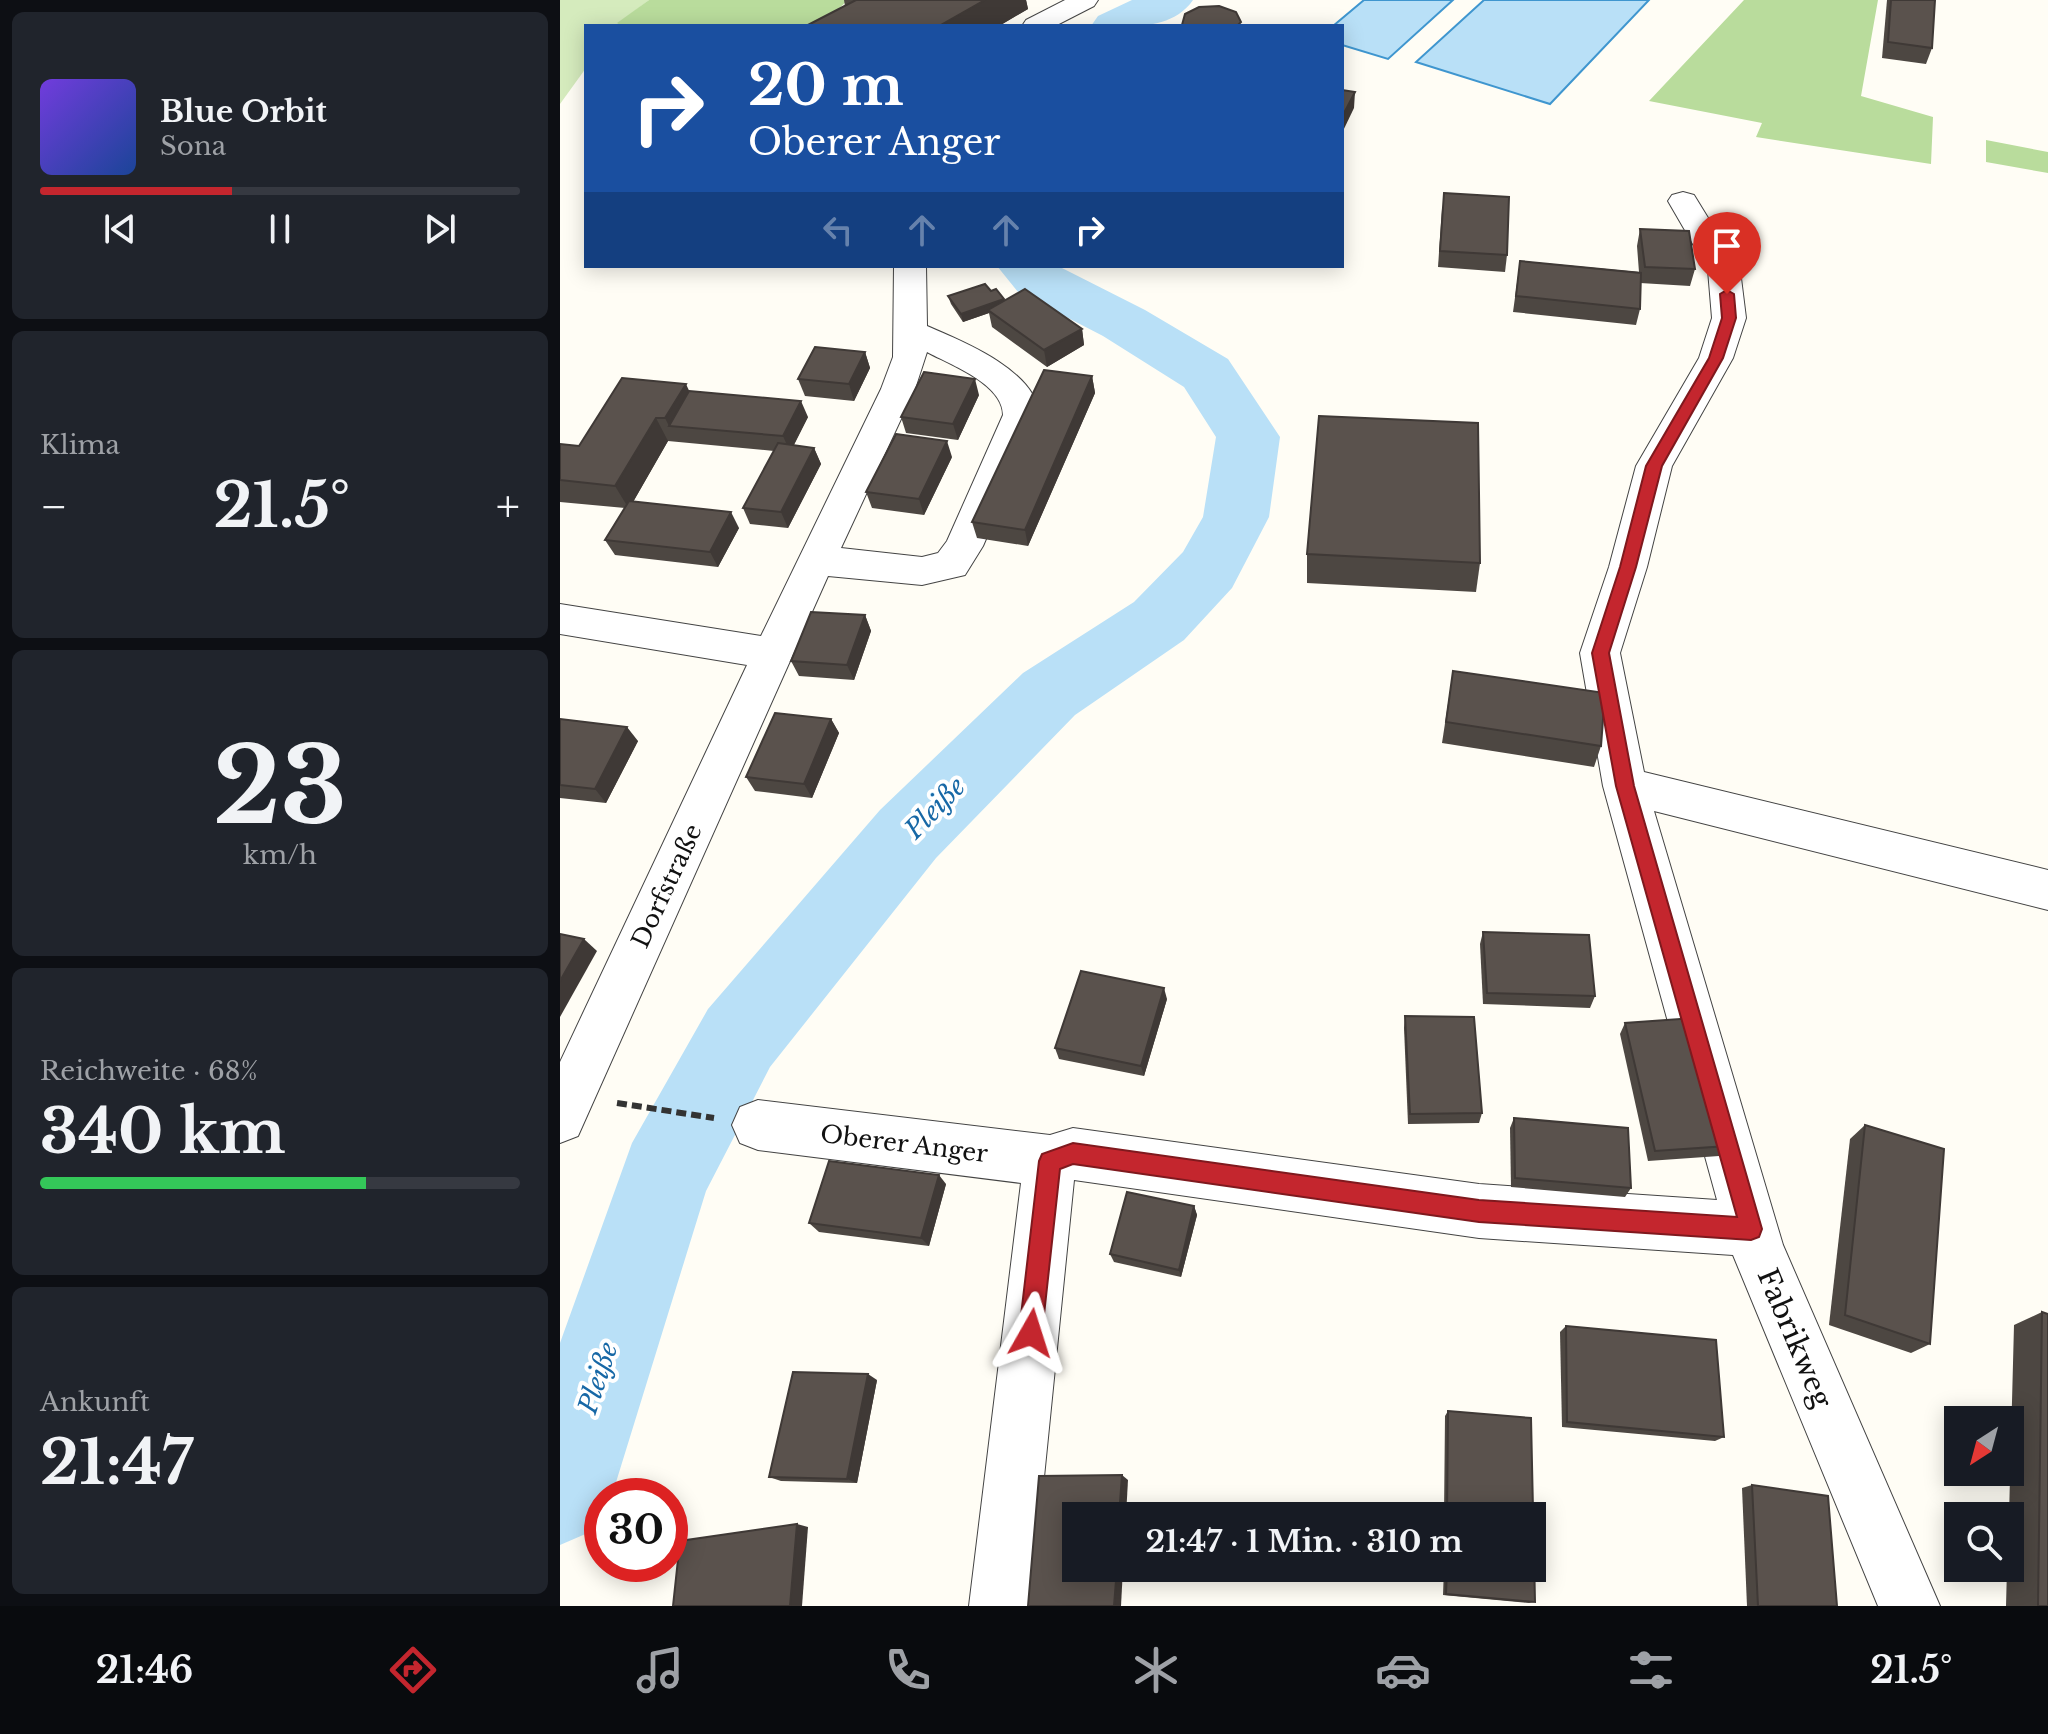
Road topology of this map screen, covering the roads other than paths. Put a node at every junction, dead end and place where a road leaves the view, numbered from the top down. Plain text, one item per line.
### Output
1 (1085, 0) edge
2 (1039, 24) edge
3 (1683, 201) dead end
4 (910, 268) edge
5 (912, 332) junction
6 (816, 560) junction
7 (560, 619) edge
8 (773, 654) junction
9 (1625, 786) junction
10 (2048, 890) edge
11 (560, 1118) edge
12 (758, 1125) road end
13 (1050, 1161) junction
14 (1751, 1229) junction
15 (1000, 1606) edge
16 (1909, 1606) edge

1 - 2 street
3 - 9 street, Fabrikweg
4 - 5 street, Dorfstraße
5 - 6 street, Dorfstraße
5 - 6 street
6 - 8 street, Dorfstraße
7 - 8 street
8 - 11 street, Dorfstraße
9 - 10 street
9 - 14 street, Fabrikweg
12 - 13 street, Oberer Anger
13 - 14 street, Oberer Anger
13 - 15 street
14 - 16 street, Fabrikweg

